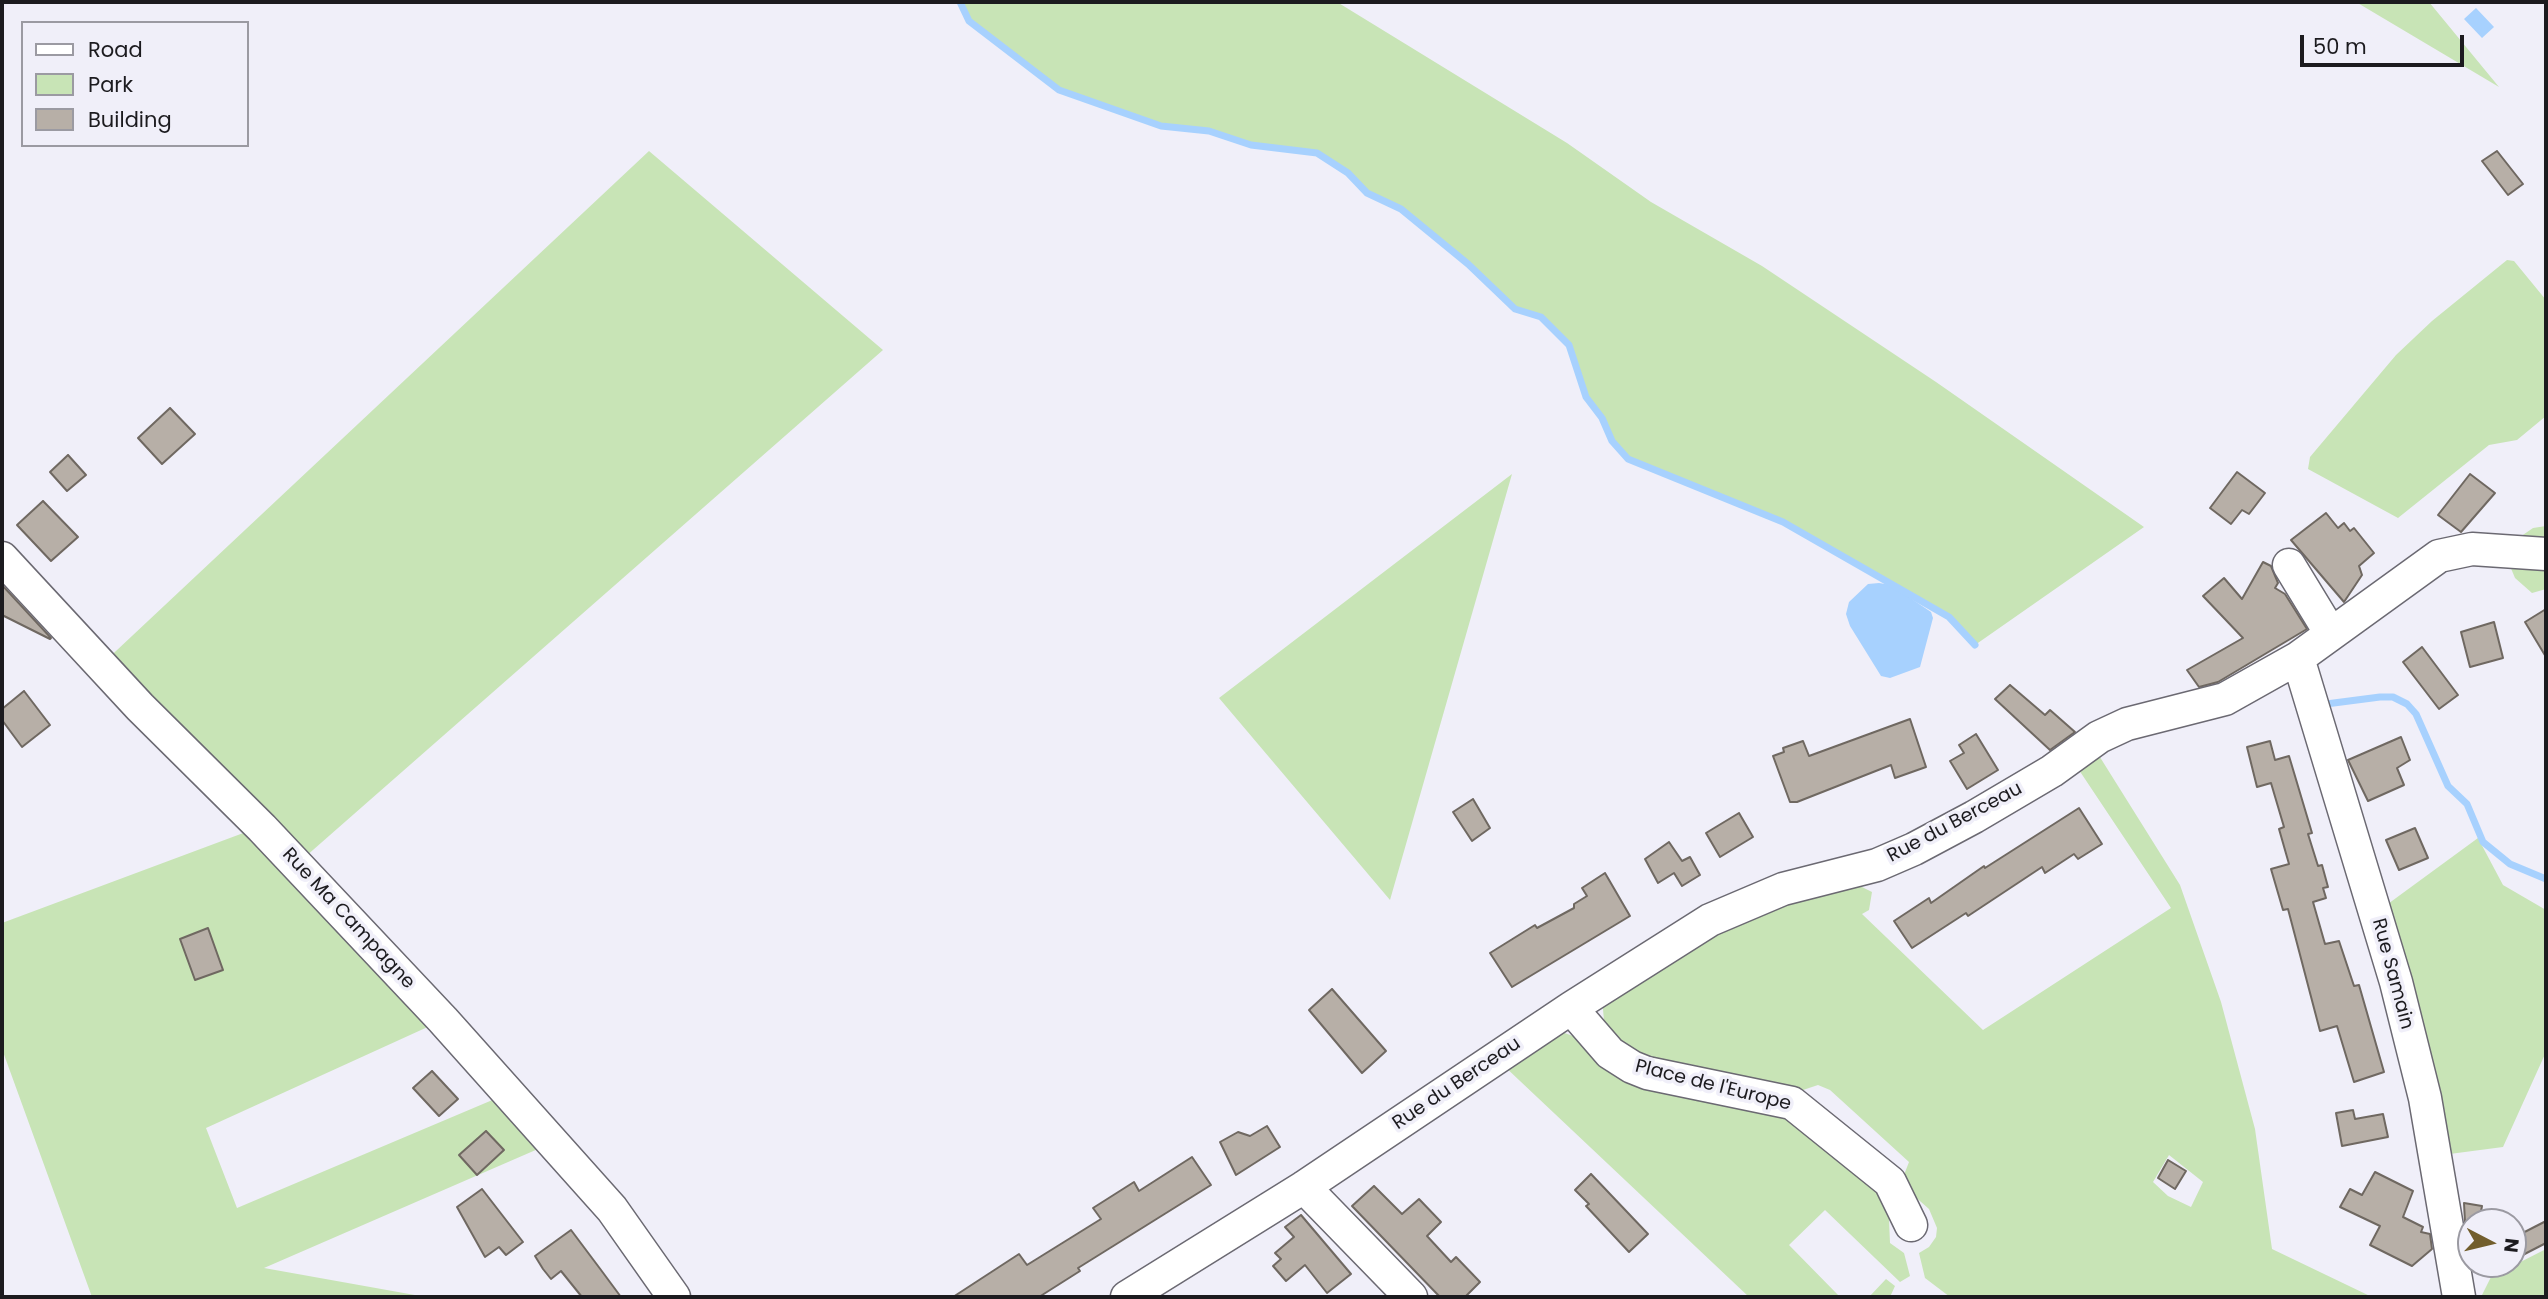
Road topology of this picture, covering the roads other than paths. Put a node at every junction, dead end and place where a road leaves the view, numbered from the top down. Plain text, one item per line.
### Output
1 (2546, 554) edge
2 (2, 558) edge
3 (2290, 565) dead end
4 (2331, 634) junction
5 (2307, 686) junction
6 (1571, 1008) junction
7 (1304, 1187) junction
8 (1911, 1225) dead end
9 (674, 1297) edge
10 (1126, 1297) edge
11 (1411, 1297) edge
12 (2459, 1297) edge

1 - 4 street, Rue du Berceau
2 - 9 street, Rue Ma Campagne
3 - 4 street
4 - 5 street, Rue du Berceau
5 - 6 street, Rue du Berceau
5 - 12 street, Rue Samain
6 - 7 street, Rue du Berceau
6 - 8 street, Place de l'Europe
7 - 10 street, Rue du Berceau
7 - 11 street

